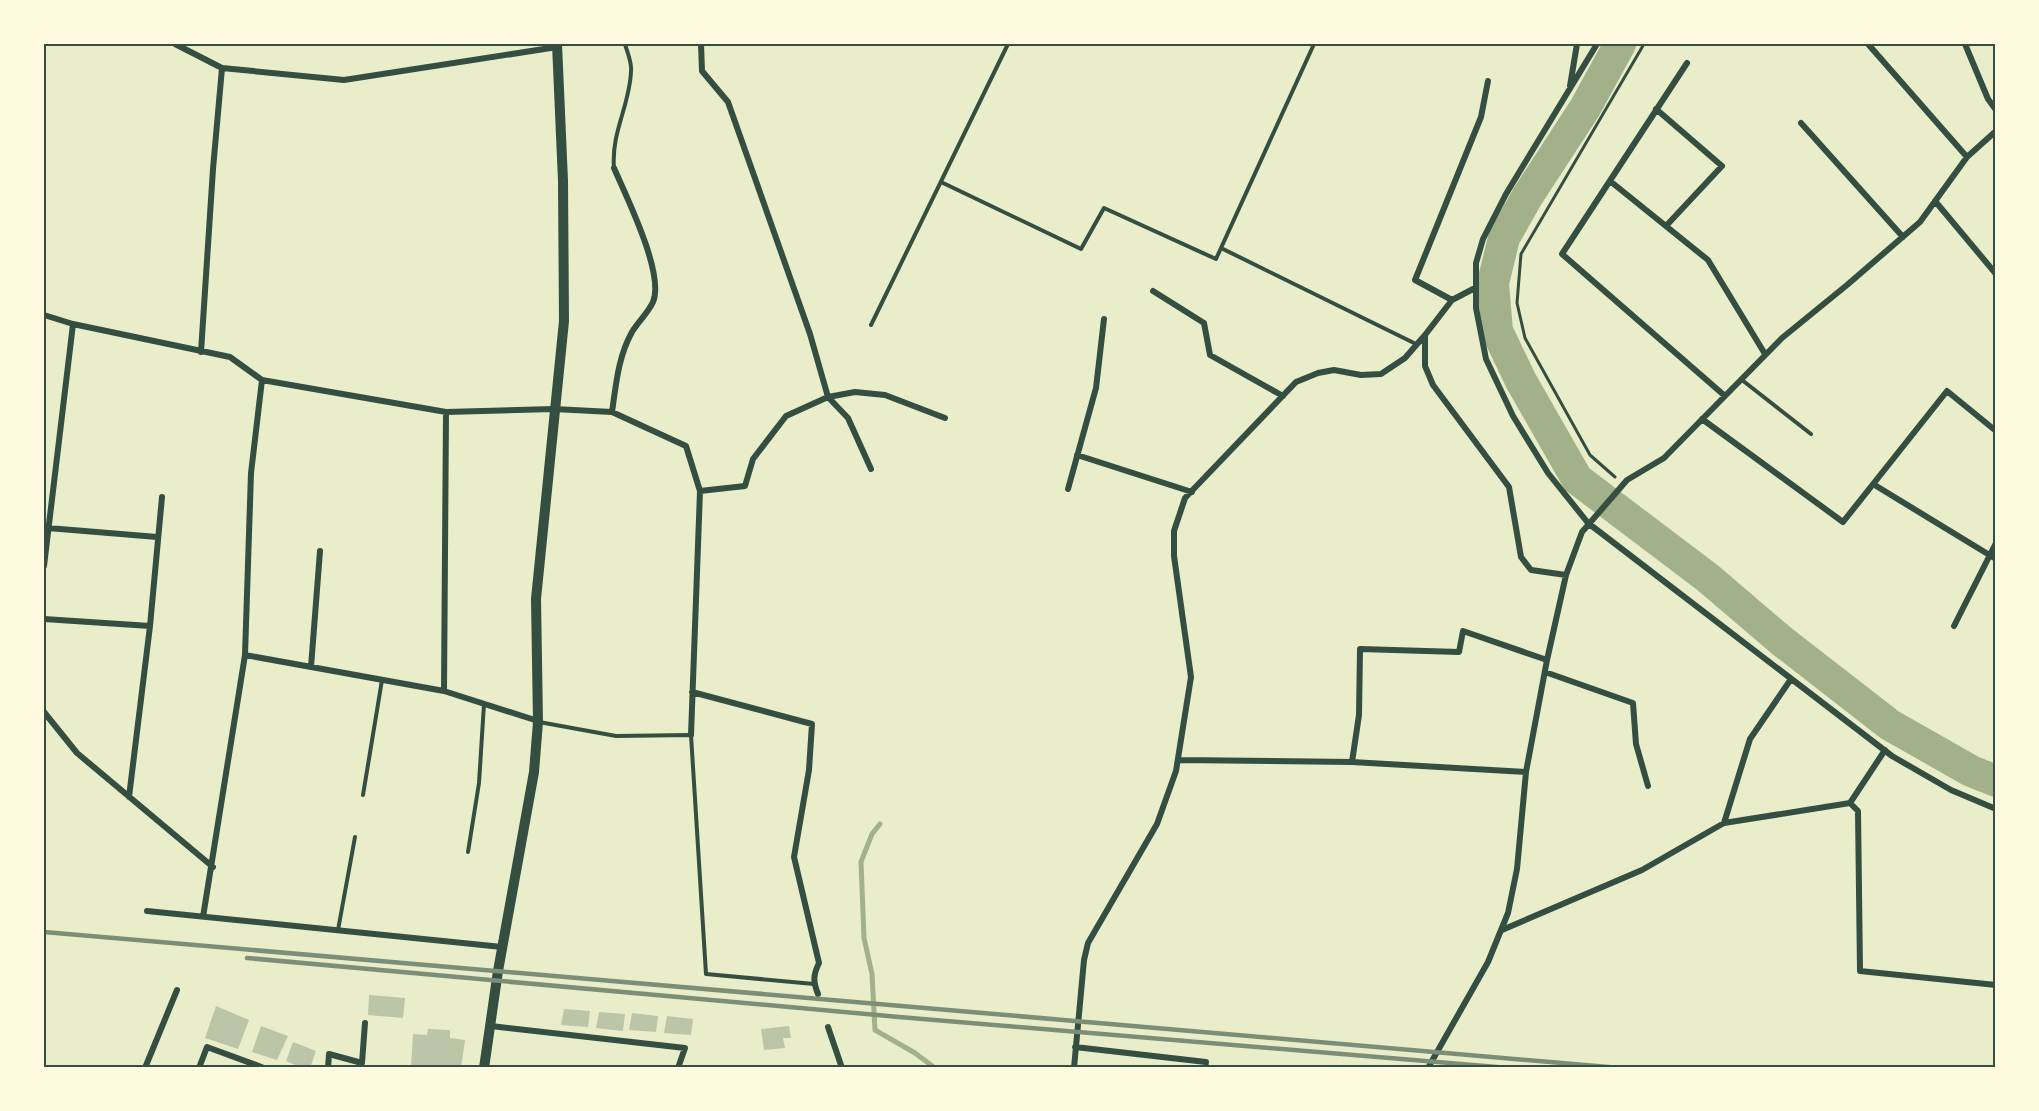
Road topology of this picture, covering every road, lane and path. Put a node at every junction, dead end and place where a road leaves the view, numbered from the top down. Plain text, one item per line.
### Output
1 (175, 44) edge
2 (626, 44) edge
3 (701, 44) edge
4 (1008, 44) edge
5 (1314, 44) edge
6 (1577, 44) edge
7 (1597, 44) edge
8 (1868, 44) edge
9 (1965, 44) edge
10 (557, 45) edge
11 (1687, 63) dead end
12 (222, 68) junction
13 (1488, 81) dead end
14 (1570, 90) junction
15 (1656, 109) junction
16 (1995, 110) edge
17 (1801, 123) dead end
18 (1995, 131) edge
19 (1967, 157) junction
20 (614, 168) joint
21 (1610, 181) junction
22 (941, 182) junction
23 (1935, 201) junction
24 (1666, 226) junction
25 (1903, 237) junction
26 (1221, 248) junction
27 (1995, 274) edge
28 (1475, 288) junction
29 (1153, 291) dead end
30 (1452, 300) junction
31 (44, 315) edge
32 (1104, 319) dead end
33 (73, 324) junction
34 (871, 325) dead end
35 (1425, 335) junction
36 (1417, 345) junction
37 (201, 352) junction
38 (1765, 354) junction
39 (1741, 379) junction
40 (262, 381) junction
41 (1283, 396) junction
42 (1725, 396) junction
43 (828, 397) junction
44 (554, 409) junction
45 (446, 412) junction
46 (612, 412) junction
47 (945, 418) dead end
48 (1702, 419) junction
49 (1995, 431) edge
50 (1811, 434) dead end
51 (1077, 454) junction
52 (871, 469) dead end
53 (1873, 484) junction
54 (1068, 489) dead end
55 (700, 491) junction
56 (1192, 492) junction
57 (162, 496) dead end
58 (1588, 523) junction
59 (48, 528) junction
60 (157, 537) junction
61 (1995, 543) edge
62 (320, 551) dead end
63 (1992, 557) edge
64 (44, 564) edge
65 (1566, 575) junction
66 (44, 619) edge
67 (150, 626) junction
68 (1954, 626) dead end
69 (245, 655) junction
70 (1547, 660) junction
71 (311, 667) junction
72 (1545, 672) junction
73 (1791, 679) junction
74 (382, 680) junction
75 (444, 691) junction
76 (692, 692) junction
77 (484, 704) junction
78 (44, 712) edge
79 (538, 722) junction
80 (692, 735) junction
81 (1885, 750) junction
82 (1178, 760) junction
83 (1352, 762) junction
84 (1526, 772) junction
85 (1648, 786) dead end
86 (363, 795) dead end
87 (129, 797) junction
88 (1850, 803) junction
89 (1995, 809) edge
90 (1724, 823) junction
91 (355, 837) dead end
92 (468, 852) dead end
93 (213, 867) junction
94 (147, 911) dead end
95 (203, 917) junction
96 (338, 931) junction
97 (1501, 931) junction
98 (502, 947) junction
99 (814, 984) junction
100 (1995, 985) edge
101 (177, 990) dead end
102 (818, 994) dead end
103 (365, 1023) dead end
104 (491, 1026) junction
105 (828, 1027) dead end
106 (1075, 1047) junction
107 (145, 1068) edge
108 (199, 1068) edge
109 (264, 1068) edge
110 (328, 1068) edge
111 (484, 1068) edge
112 (678, 1068) edge
113 (842, 1068) edge
114 (1074, 1068) edge
115 (1205, 1068) edge
116 (1428, 1068) edge

1 - 12 street
2 - 20 lane
3 - 43 street
4 - 22 lane
5 - 26 lane
6 - 14 street
7 - 14 street
8 - 19 street
9 - 16 street
10 - 12 street
10 - 44 street
11 - 15 street
12 - 37 street
13 - 30 street
14 - 28 street
15 - 21 street
15 - 24 street
17 - 25 street
18 - 19 street
19 - 23 street
20 - 46 street
21 - 24 street
21 - 42 street
22 - 26 lane
22 - 34 lane
23 - 25 street
23 - 27 street
24 - 38 street
25 - 38 street
26 - 36 lane
28 - 30 street
28 - 58 street
29 - 41 street
30 - 35 street
31 - 33 street
32 - 51 street
33 - 37 street
33 - 59 street
35 - 36 street
35 - 65 street
36 - 41 street
37 - 40 street
38 - 39 street
39 - 42 street
39 - 50 lane
40 - 45 street
40 - 69 street
41 - 56 street
42 - 48 street
43 - 47 street
43 - 52 street
43 - 55 street
44 - 45 street
44 - 46 street
44 - 79 street
45 - 75 street
46 - 55 street
48 - 53 street
48 - 58 street
49 - 53 street
51 - 54 street
51 - 56 street
53 - 63 street
55 - 76 street
56 - 82 street
57 - 60 street
58 - 65 street
58 - 73 street
59 - 60 street
59 - 64 street
60 - 67 street
61 - 63 street
62 - 71 street
63 - 68 street
65 - 70 street
66 - 67 street
67 - 87 street
69 - 71 street
69 - 93 street
70 - 72 street
70 - 83 street
71 - 74 street
72 - 84 street
72 - 85 street
73 - 81 street
73 - 90 street
74 - 75 street
74 - 86 lane
75 - 77 street
76 - 80 street
76 - 99 street
77 - 79 street
77 - 92 lane
78 - 87 street
79 - 80 lane
79 - 98 street
80 - 99 lane
81 - 88 street
81 - 89 street
82 - 83 street
82 - 106 street
83 - 84 street
84 - 97 street
87 - 93 street
88 - 90 street
88 - 100 street
90 - 97 street
91 - 96 lane
93 - 95 street
94 - 95 street
95 - 96 street
96 - 98 street
97 - 116 street
98 - 104 street
99 - 102 street
101 - 107 street
103 - 110 street
104 - 111 street
104 - 112 street
105 - 113 street
106 - 114 street
106 - 115 street
108 - 109 street

